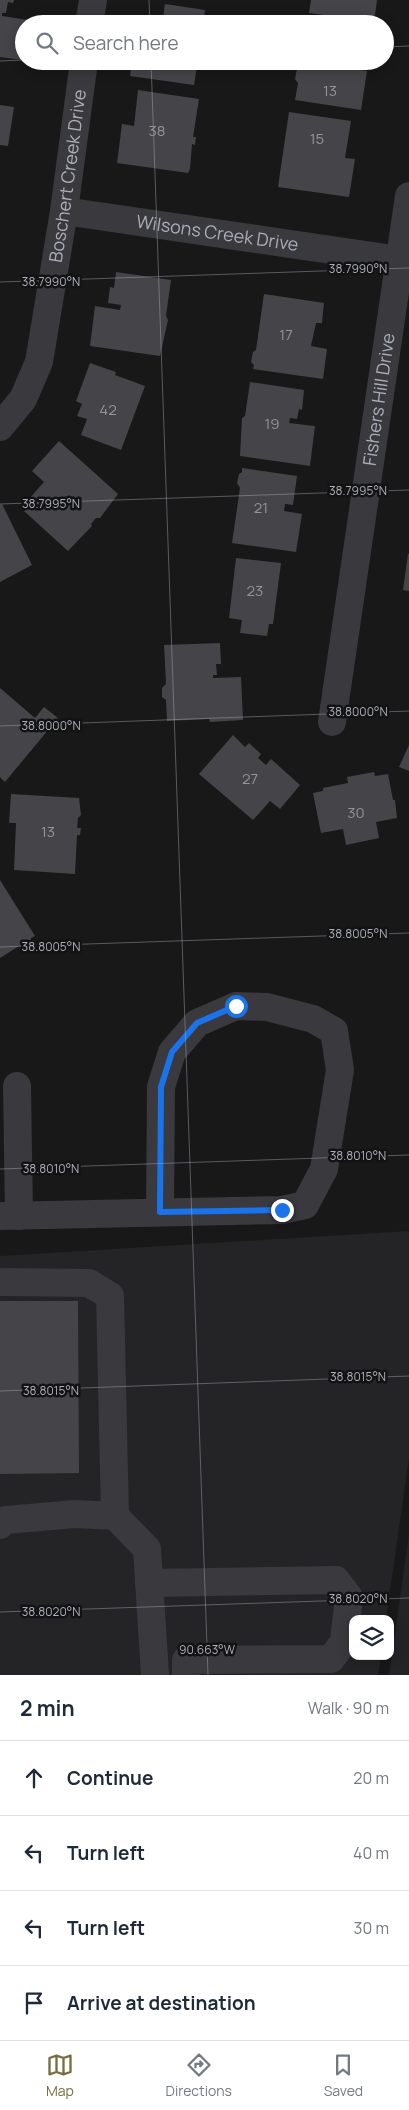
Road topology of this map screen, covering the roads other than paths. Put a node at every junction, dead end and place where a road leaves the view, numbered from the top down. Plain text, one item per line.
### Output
1 (93, 0) edge
2 (91, 15) edge
3 (83, 70) edge
4 (409, 196) edge
5 (64, 211) junction
6 (400, 260) junction
7 (0, 427) edge
8 (332, 722) dead end
9 (17, 1086) dead end
10 (160, 1212) junction
11 (10, 1216) edge
12 (3, 1282) dead end
13 (115, 1516) junction
14 (0, 1525) edge
15 (149, 1583) junction
16 (154, 1675) edge
17 (186, 1675) edge

1 - 2 street
3 - 5 street, Boschert Creek Drive
4 - 6 street, Fishers Hill Drive
5 - 6 street, Wilsons Creek Drive
5 - 7 street, Boschert Creek Drive
6 - 8 street, Fishers Hill Drive
9 - 11 street
10 - 10 street
10 - 11 street
12 - 13 street
13 - 14 street
13 - 15 street
15 - 16 street
15 - 17 street

